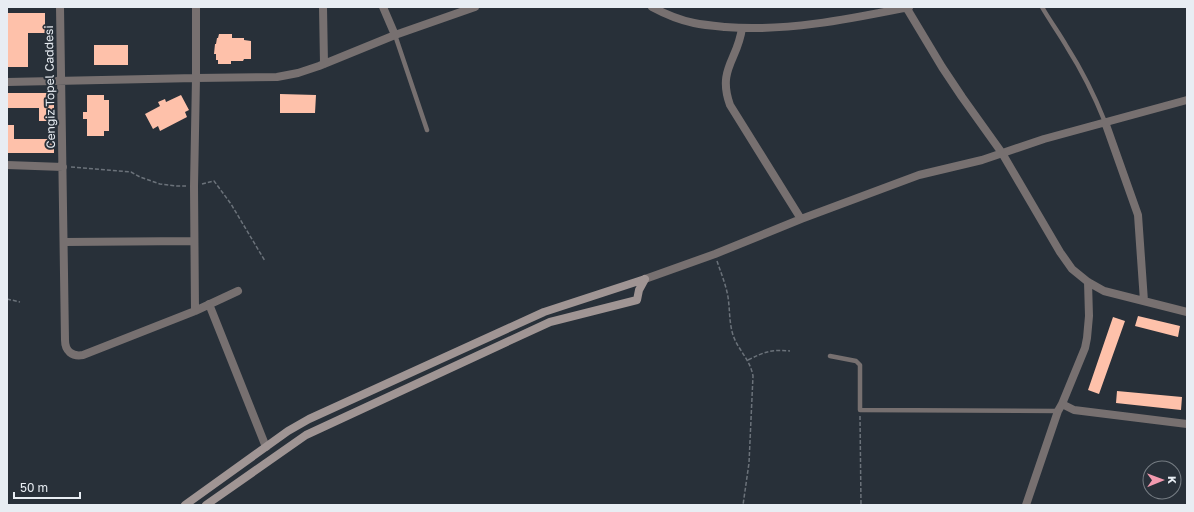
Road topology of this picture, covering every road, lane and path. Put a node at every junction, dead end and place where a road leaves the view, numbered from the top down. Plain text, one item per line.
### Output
1 (60, 7) edge
2 (196, 7) edge
3 (323, 7) edge
4 (383, 7) edge
5 (475, 7) edge
6 (652, 7) edge
7 (908, 7) edge
8 (1042, 7) edge
9 (742, 28) junction
10 (395, 35) junction
11 (324, 64) junction
12 (196, 78) junction
13 (61, 80) junction
14 (7, 82) edge
15 (1187, 100) edge
16 (1105, 122) junction
17 (427, 130) dead end
18 (1002, 153) junction
19 (7, 165) edge
20 (63, 167) junction
21 (194, 186) junction
22 (801, 219) junction
23 (194, 241) junction
24 (64, 242) junction
25 (714, 254) junction
26 (265, 261) dead end
27 (645, 278) junction
28 (1088, 282) junction
29 (238, 291) dead end
30 (7, 299) edge
31 (1144, 301) junction
32 (20, 302) dead end
33 (209, 304) junction
34 (195, 311) junction
35 (1187, 312) edge
36 (790, 351) dead end
37 (830, 356) dead end
38 (748, 360) junction
39 (1060, 408) junction
40 (860, 410) junction
41 (1187, 424) edge
42 (266, 447) junction
43 (185, 505) edge
44 (206, 505) edge
45 (743, 505) edge
46 (861, 505) edge
47 (1026, 505) edge

1 - 13 street, Cengiz Topel Caddesi
2 - 12 street
3 - 11 street
4 - 10 street
5 - 10 street
6 - 9 street
7 - 9 street
7 - 18 street
8 - 16 lane
9 - 22 street
10 - 11 street
10 - 17 lane
11 - 12 street
12 - 13 street
12 - 21 street
13 - 14 street
13 - 20 street, Cengiz Topel Caddesi
15 - 16 street
16 - 18 street
16 - 31 street
18 - 22 street
18 - 28 street
19 - 20 street
20 - 21 path
20 - 24 street, Cengiz Topel Caddesi
21 - 23 street
21 - 26 path
22 - 25 street
23 - 24 street
23 - 34 street
24 - 34 street, Cengiz Topel Caddesi
25 - 27 street
25 - 38 path
27 - 42 street
27 - 44 street
28 - 31 street
28 - 39 street
29 - 33 street, Cengiz Topel Caddesi
30 - 32 path
31 - 35 street
33 - 34 street, Cengiz Topel Caddesi
33 - 42 street
36 - 38 path
37 - 40 lane
38 - 45 path
39 - 40 lane
39 - 41 street
39 - 47 street
40 - 46 path
42 - 43 street

